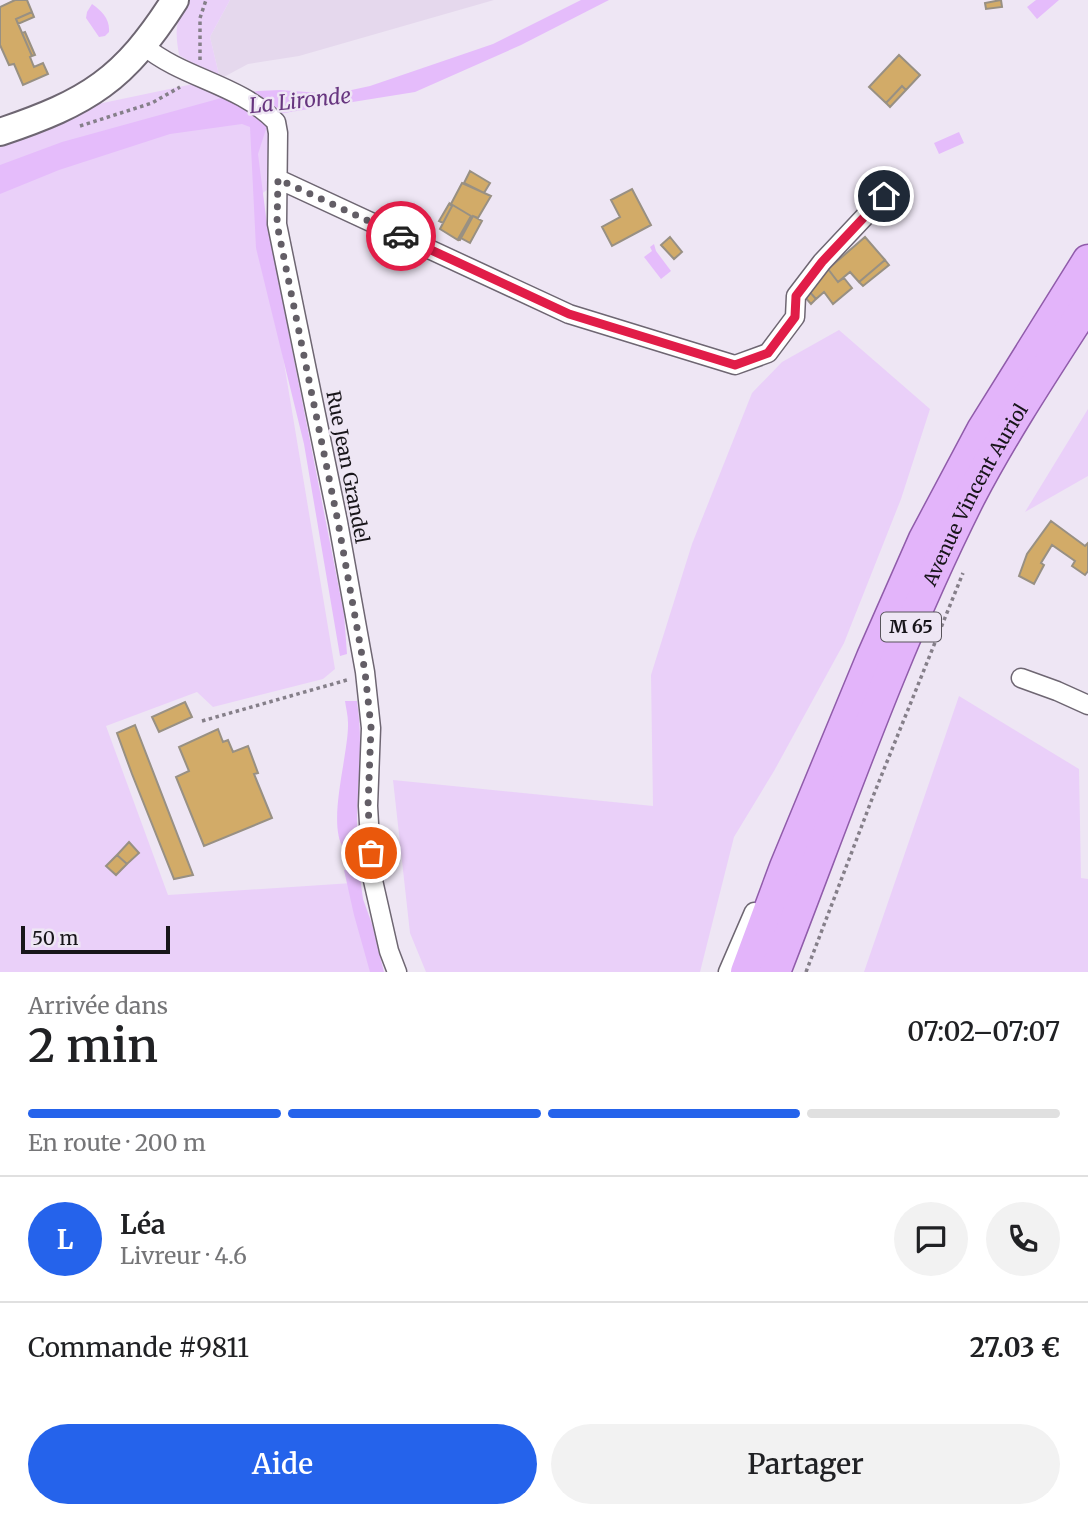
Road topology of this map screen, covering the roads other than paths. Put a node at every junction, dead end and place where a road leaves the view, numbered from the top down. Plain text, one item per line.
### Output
1 (176, 0) edge
2 (144, 46) junction
3 (0, 132) edge
4 (278, 179) junction
5 (884, 196) dead end
6 (1088, 260) edge
7 (1088, 303) edge
8 (1021, 678) dead end
9 (1088, 705) edge
10 (829, 762) junction
11 (397, 972) edge
12 (728, 972) edge
13 (746, 972) edge
14 (775, 972) edge

1 - 2 street
2 - 3 street
2 - 4 street, Rue Jean Grandel
4 - 5 street
4 - 11 street, Rue Jean Grandel
6 - 10 main road, Avenue Vincent Auriol / M 65
7 - 14 main road, Avenue Vincent Auriol / M 65
8 - 9 street
10 - 12 street, Avenue Vincent Auriol
10 - 13 main road, Avenue Vincent Auriol / M 65

